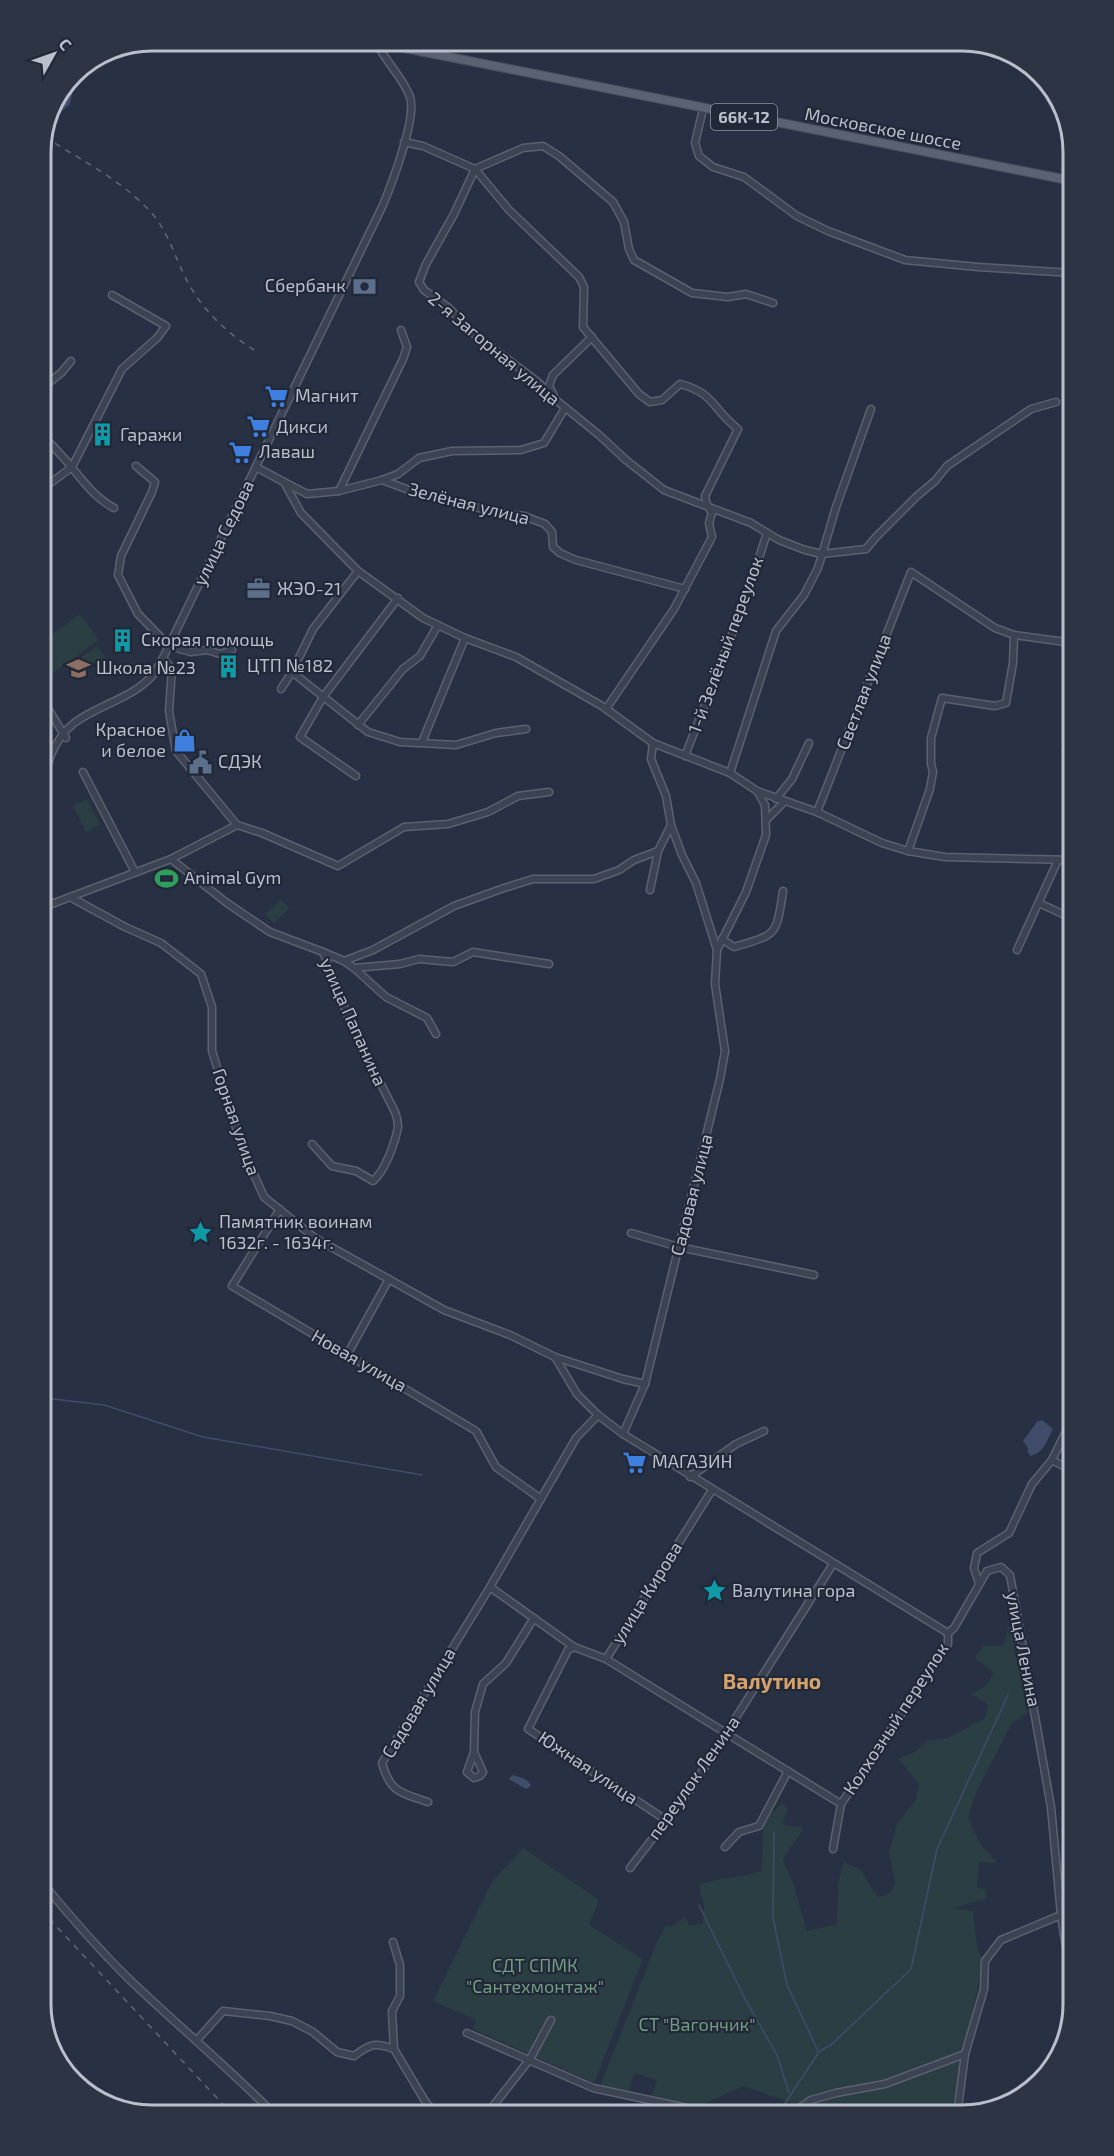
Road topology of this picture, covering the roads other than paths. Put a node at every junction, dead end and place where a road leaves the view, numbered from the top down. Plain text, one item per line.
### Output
1 (381, 51) edge
2 (418, 51) edge
3 (703, 109) junction
4 (404, 141) junction
5 (475, 169) junction
6 (1063, 179) edge
7 (1063, 272) edge
8 (112, 295) dead end
9 (773, 303) dead end
10 (400, 330) dead end
11 (592, 337) junction
12 (71, 361) dead end
13 (51, 381) edge
14 (556, 400) junction
15 (1056, 402) dead end
16 (565, 408) junction
17 (871, 409) dead end
18 (51, 444) edge
19 (136, 466) dead end
20 (72, 467) junction
21 (256, 467) junction
22 (382, 480) junction
23 (284, 482) junction
24 (51, 483) edge
25 (339, 492) junction
26 (707, 505) junction
27 (114, 508) dead end
28 (767, 533) junction
29 (822, 554) junction
30 (358, 571) junction
31 (685, 589) junction
32 (398, 598) junction
33 (438, 625) junction
34 (1014, 635) junction
35 (465, 638) junction
36 (1063, 642) edge
37 (169, 646) junction
38 (232, 650) dead end
39 (163, 658) junction
40 (292, 672) junction
41 (280, 689) dead end
42 (323, 697) junction
43 (606, 709) junction
44 (51, 713) edge
45 (358, 725) junction
46 (526, 729) dead end
47 (65, 736) junction
48 (422, 742) junction
49 (653, 743) junction
50 (809, 743) dead end
51 (51, 751) edge
52 (685, 756) junction
53 (83, 772) dead end
54 (730, 773) junction
55 (356, 776) dead end
56 (757, 791) junction
57 (549, 792) dead end
58 (776, 799) junction
59 (784, 802) junction
60 (817, 812) junction
61 (766, 820) junction
62 (237, 825) junction
63 (671, 825) junction
64 (658, 851) junction
65 (908, 851) junction
66 (171, 859) junction
67 (1058, 860) junction
68 (1063, 860) edge
69 (135, 872) junction
70 (650, 890) dead end
71 (783, 891) dead end
72 (70, 897) junction
73 (1039, 903) junction
74 (51, 904) edge
75 (1063, 914) edge
76 (722, 939) junction
77 (717, 950) junction
78 (1017, 950) dead end
79 (323, 952) junction
80 (344, 961) junction
81 (549, 964) dead end
82 (354, 968) junction
83 (436, 1034) dead end
84 (312, 1144) dead end
85 (278, 1212) junction
86 (631, 1233) dead end
87 (679, 1247) junction
88 (814, 1275) dead end
89 (389, 1279) junction
90 (346, 1355) junction
91 (555, 1357) junction
92 (645, 1384) junction
93 (598, 1415) junction
94 (764, 1431) dead end
95 (622, 1434) junction
96 (1063, 1438) edge
97 (1052, 1460) junction
98 (1063, 1466) edge
99 (690, 1477) junction
100 (712, 1490) junction
101 (540, 1499) junction
102 (833, 1564) junction
103 (979, 1585) junction
104 (490, 1587) junction
105 (534, 1618) junction
106 (948, 1633) junction
107 (570, 1646) junction
108 (606, 1659) junction
109 (726, 1733) junction
110 (474, 1752) dead end
111 (788, 1772) junction
112 (428, 1802) dead end
113 (841, 1804) junction
114 (666, 1820) junction
115 (725, 1847) dead end
116 (832, 1849) dead end
117 (630, 1868) dead end
118 (51, 1894) edge
119 (1061, 1915) junction
120 (1063, 1927) edge
121 (393, 1942) dead end
122 (551, 2020) dead end
123 (467, 2033) dead end
124 (197, 2040) junction
125 (394, 2049) junction
126 (965, 2054) junction
127 (530, 2059) junction
128 (265, 2105) edge
129 (430, 2105) edge
130 (494, 2105) edge
131 (673, 2105) edge
132 (806, 2105) edge
133 (958, 2105) edge

1 - 4 street, улица Седова
2 - 3 main road, Московское шоссе / 66К-12
3 - 6 main road, Московское шоссе / 66К-12
3 - 7 street
4 - 5 street
4 - 21 street, улица Седова
5 - 9 street
5 - 11 street
5 - 14 street, 2-я Загорная улица
8 - 20 street
10 - 25 street
11 - 14 street
11 - 26 street
12 - 13 street
14 - 16 street, 2-я Загорная улица
15 - 29 street
16 - 22 street, 2-я Загорная улица
16 - 26 street, 2-я Загорная улица
17 - 29 street
18 - 20 street
19 - 37 street
20 - 24 street
20 - 27 street
21 - 23 street
21 - 37 street, улица Седова
22 - 25 street
22 - 31 street, Зелёная улица
23 - 25 street
23 - 30 street
26 - 28 street, 2-я Загорная улица
26 - 31 street
28 - 29 street, 2-я Загорная улица
28 - 52 street, 1-й Зелёный переулок
29 - 54 street
30 - 32 street
30 - 40 street
31 - 43 street
32 - 33 street
32 - 42 street
33 - 35 street
33 - 45 street
34 - 36 street
34 - 60 street, Светлая улица
34 - 65 street
35 - 43 street
35 - 48 street
37 - 38 street
37 - 39 street, улица Седова
39 - 47 street, улица Седова
39 - 62 street
40 - 41 street
40 - 42 street
42 - 45 street
42 - 55 street
43 - 49 street
44 - 47 street
45 - 48 street
46 - 48 street
47 - 51 street, улица Седова
49 - 52 street
49 - 63 street, Садовая улица
50 - 58 street
52 - 54 street
53 - 69 street
54 - 56 street
56 - 58 street
56 - 61 street, Садовая улица
57 - 62 street
58 - 59 street
59 - 60 street
59 - 61 street
60 - 65 street
61 - 76 street, Садовая улица
62 - 66 street
63 - 64 street
63 - 77 street, Садовая улица
64 - 70 street
64 - 80 street
65 - 67 street
66 - 69 street
66 - 79 street, улица Папанина
67 - 68 street
67 - 73 street
69 - 72 street
71 - 76 street
72 - 74 street
72 - 85 street, Горная улица
73 - 75 street
73 - 78 street
76 - 77 street, Садовая улица
77 - 87 street, Садовая улица
79 - 80 street
79 - 84 street, улица Папанина
80 - 82 street
81 - 82 street
82 - 83 street
85 - 89 street, Горная улица
85 - 90 street, Новая улица
86 - 87 street
87 - 88 street
87 - 92 street, Садовая улица
89 - 90 street
89 - 91 street, Горная улица
90 - 101 street, Новая улица
91 - 92 street, Горная улица
91 - 93 street
92 - 95 street, Садовая улица
93 - 95 street
93 - 101 street, Садовая улица
94 - 99 street
95 - 99 street
96 - 97 street
97 - 98 street
97 - 103 street
99 - 100 street
100 - 102 street
100 - 108 street, улица Кирова
101 - 104 street, Садовая улица
102 - 106 street
102 - 109 street, переулок Ленина
103 - 106 street, улица Ленина
103 - 119 street, улица Ленина
104 - 105 street
104 - 112 street, Садовая улица
105 - 107 street, улица Кирова
105 - 110 street
106 - 113 street, Колхозный переулок
107 - 108 street, улица Кирова
107 - 114 street, Южная улица
108 - 109 street, Колхозный переулок
109 - 111 street, Колхозный переулок
109 - 114 street, переулок Ленина
111 - 113 street, Колхозный переулок
111 - 115 street
113 - 116 street, Колхозный переулок
114 - 117 street, переулок Ленина
118 - 124 street
119 - 120 street, улица Ленина
119 - 126 street
121 - 125 street
122 - 127 street
123 - 127 street
124 - 125 street
124 - 128 street
125 - 129 street
126 - 132 street
126 - 133 street
127 - 130 street
127 - 131 street

